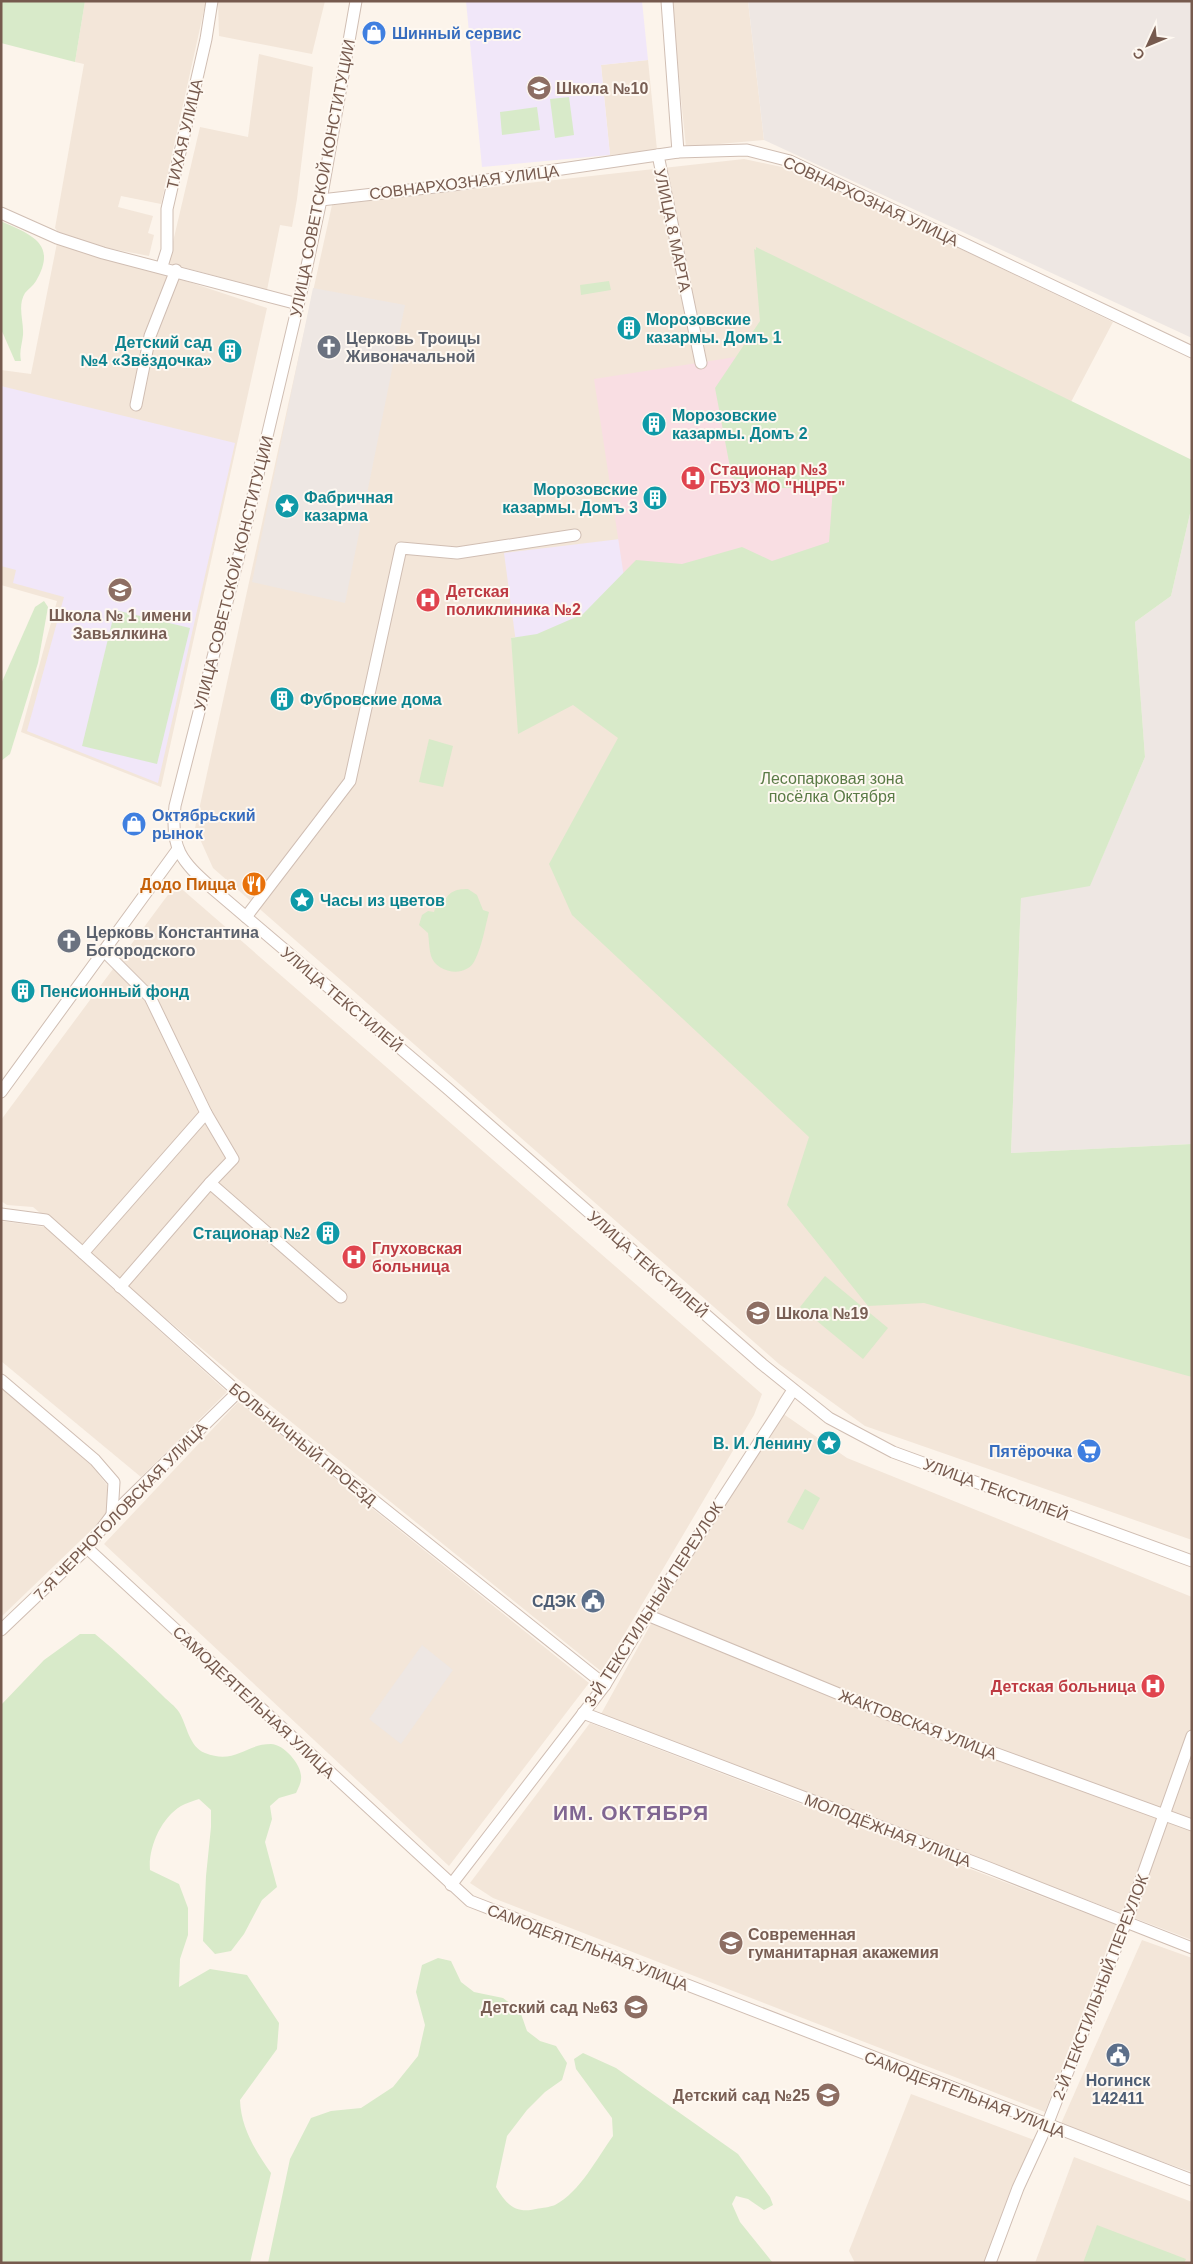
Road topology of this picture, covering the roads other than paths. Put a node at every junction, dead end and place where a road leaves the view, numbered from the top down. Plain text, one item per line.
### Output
1 (212, 1) edge
2 (356, 1) edge
3 (667, 1) edge
4 (678, 152) junction
5 (658, 155) junction
6 (321, 200) junction
7 (1, 213) edge
8 (162, 266) junction
9 (176, 270) junction
10 (298, 304) junction
11 (1192, 352) edge
12 (701, 363) dead end
13 (136, 405) dead end
14 (575, 535) dead end
15 (178, 849) junction
16 (246, 917) junction
17 (104, 951) junction
18 (1, 1092) edge
19 (206, 1113) junction
20 (210, 1183) junction
21 (1, 1214) edge
22 (83, 1253) junction
23 (120, 1287) junction
24 (341, 1297) dead end
25 (1, 1380) edge
26 (793, 1390) junction
27 (238, 1392) junction
28 (112, 1515) junction
29 (87, 1548) junction
30 (1192, 1561) edge
31 (647, 1615) junction
32 (1, 1630) edge
33 (605, 1685) junction
34 (583, 1713) junction
35 (1192, 1736) edge
36 (1164, 1814) junction
37 (1192, 1825) edge
38 (451, 1884) junction
39 (1126, 1922) junction
40 (1192, 1948) edge
41 (1046, 2126) junction
42 (1192, 2180) edge
43 (990, 2263) edge

1 - 8 street, ТИХАЯ УЛИЦА
2 - 6 street, УЛИЦА СОВЕТСКОЙ КОНСТИТУЦИИ
3 - 4 street, УЛИЦА 8 МАРТА
4 - 5 street, СОВНАРХОЗНАЯ УЛИЦА
4 - 11 street, СОВНАРХОЗНАЯ УЛИЦА
5 - 6 street, СОВНАРХОЗНАЯ УЛИЦА
5 - 12 street, УЛИЦА 8 МАРТА
6 - 10 street, УЛИЦА СОВЕТСКОЙ КОНСТИТУЦИИ
7 - 8 street
8 - 9 street
9 - 10 street
9 - 13 street
10 - 15 street, УЛИЦА СОВЕТСКОЙ КОНСТИТУЦИИ
14 - 16 street
15 - 16 street, УЛИЦА ТЕКСТИЛЕЙ
15 - 17 street
16 - 26 street, УЛИЦА ТЕКСТИЛЕЙ
17 - 18 street
17 - 19 street
19 - 20 street
19 - 22 street
20 - 23 street
20 - 24 street
21 - 22 street, БОЛЬНИЧНЫЙ ПРОЕЗД
22 - 23 street, БОЛЬНИЧНЫЙ ПРОЕЗД
23 - 27 street, БОЛЬНИЧНЫЙ ПРОЕЗД
25 - 28 street
26 - 30 street, УЛИЦА ТЕКСТИЛЕЙ
26 - 31 street, 3-Й ТЕКСТИЛЬНЫЙ ПЕРЕУЛОК
27 - 28 street, 7-Я ЧЕРНОГОЛОВСКАЯ УЛИЦА
27 - 33 street, БОЛЬНИЧНЫЙ ПРОЕЗД
28 - 29 street, 7-Я ЧЕРНОГОЛОВСКАЯ УЛИЦА
29 - 32 street, 7-Я ЧЕРНОГОЛОВСКАЯ УЛИЦА
29 - 38 street, САМОДЕЯТЕЛЬНАЯ УЛИЦА
31 - 33 street, 3-Й ТЕКСТИЛЬНЫЙ ПЕРЕУЛОК
31 - 36 street, ЖАКТОВСКАЯ УЛИЦА
33 - 34 street, 3-Й ТЕКСТИЛЬНЫЙ ПЕРЕУЛОК
34 - 38 street, 3-Й ТЕКСТИЛЬНЫЙ ПЕРЕУЛОК
34 - 39 street, МОЛОДЁЖНАЯ УЛИЦА
35 - 36 street, 2-Й ТЕКСТИЛЬНЫЙ ПЕРЕУЛОК
36 - 37 street, ЖАКТОВСКАЯ УЛИЦА
36 - 39 street, 2-Й ТЕКСТИЛЬНЫЙ ПЕРЕУЛОК
38 - 41 street, САМОДЕЯТЕЛЬНАЯ УЛИЦА
39 - 40 street, МОЛОДЁЖНАЯ УЛИЦА
39 - 41 street, 2-Й ТЕКСТИЛЬНЫЙ ПЕРЕУЛОК
41 - 42 street, САМОДЕЯТЕЛЬНАЯ УЛИЦА
41 - 43 street, 2-Й ТЕКСТИЛЬНЫЙ ПЕРЕУЛОК

